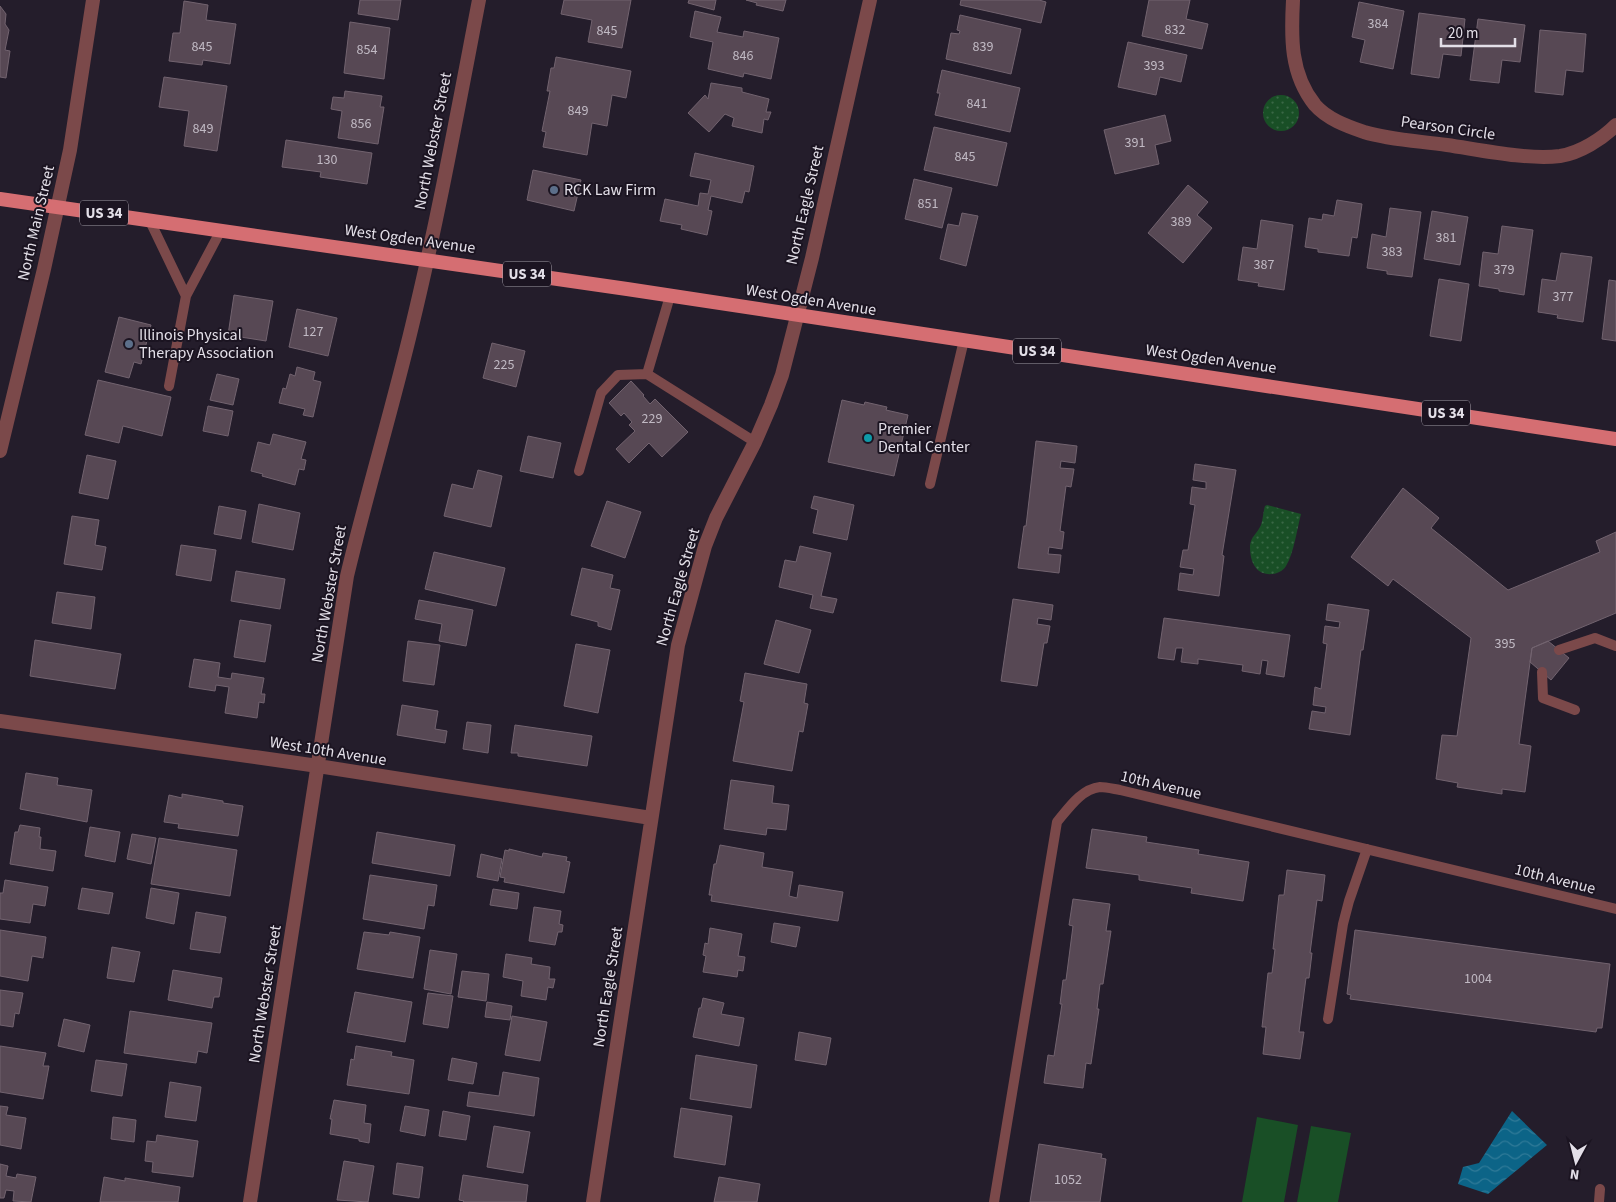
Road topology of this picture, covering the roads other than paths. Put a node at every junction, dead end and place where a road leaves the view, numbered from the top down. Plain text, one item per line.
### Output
1 (94, 0) edge
2 (479, 0) edge
3 (870, 0) edge
4 (1292, 0) edge
5 (1616, 125) edge
6 (0, 199) edge
7 (58, 207) junction
8 (149, 220) junction
9 (221, 230) junction
10 (426, 259) junction
11 (186, 296) junction
12 (670, 296) junction
13 (798, 316) junction
14 (964, 340) junction
15 (647, 374) junction
16 (170, 386) dead end
17 (1616, 439) edge
18 (755, 442) junction
19 (0, 451) edge
20 (579, 471) dead end
21 (930, 484) dead end
22 (1616, 646) edge
23 (1559, 650) dead end
24 (1542, 672) dead end
25 (1576, 710) dead end
26 (0, 721) edge
27 (318, 766) junction
28 (651, 818) junction
29 (1368, 849) junction
30 (1616, 909) edge
31 (1328, 1019) dead end
32 (1600, 1189) dead end
33 (250, 1202) edge
34 (593, 1202) edge
35 (994, 1202) edge
36 (1599, 1202) edge

1 - 7 street, North Main Street
2 - 10 street, North Webster Street
3 - 13 street, North Eagle Street
4 - 5 street, Pearson Circle
6 - 7 main road, West Ogden Avenue / US 34
7 - 8 main road, West Ogden Avenue / US 34
7 - 19 street, North Main Street
8 - 9 main road, West Ogden Avenue / US 34
8 - 11 lane
9 - 10 main road, West Ogden Avenue / US 34
9 - 11 lane
10 - 12 main road, West Ogden Avenue / US 34
10 - 27 street, North Webster Street
11 - 16 lane
12 - 13 main road, West Ogden Avenue / US 34
12 - 15 lane
13 - 14 main road, West Ogden Avenue / US 34
13 - 18 street, North Eagle Street
14 - 17 main road, West Ogden Avenue / US 34
14 - 21 lane
15 - 18 lane
15 - 20 lane
18 - 28 street, North Eagle Street
22 - 23 lane
24 - 25 lane
26 - 27 street, West 10th Avenue
27 - 28 street, West 10th Avenue
27 - 33 street, North Webster Street
28 - 34 street, North Eagle Street
29 - 30 lane, 10th Avenue
29 - 31 lane
29 - 35 lane, 10th Avenue
32 - 36 lane

